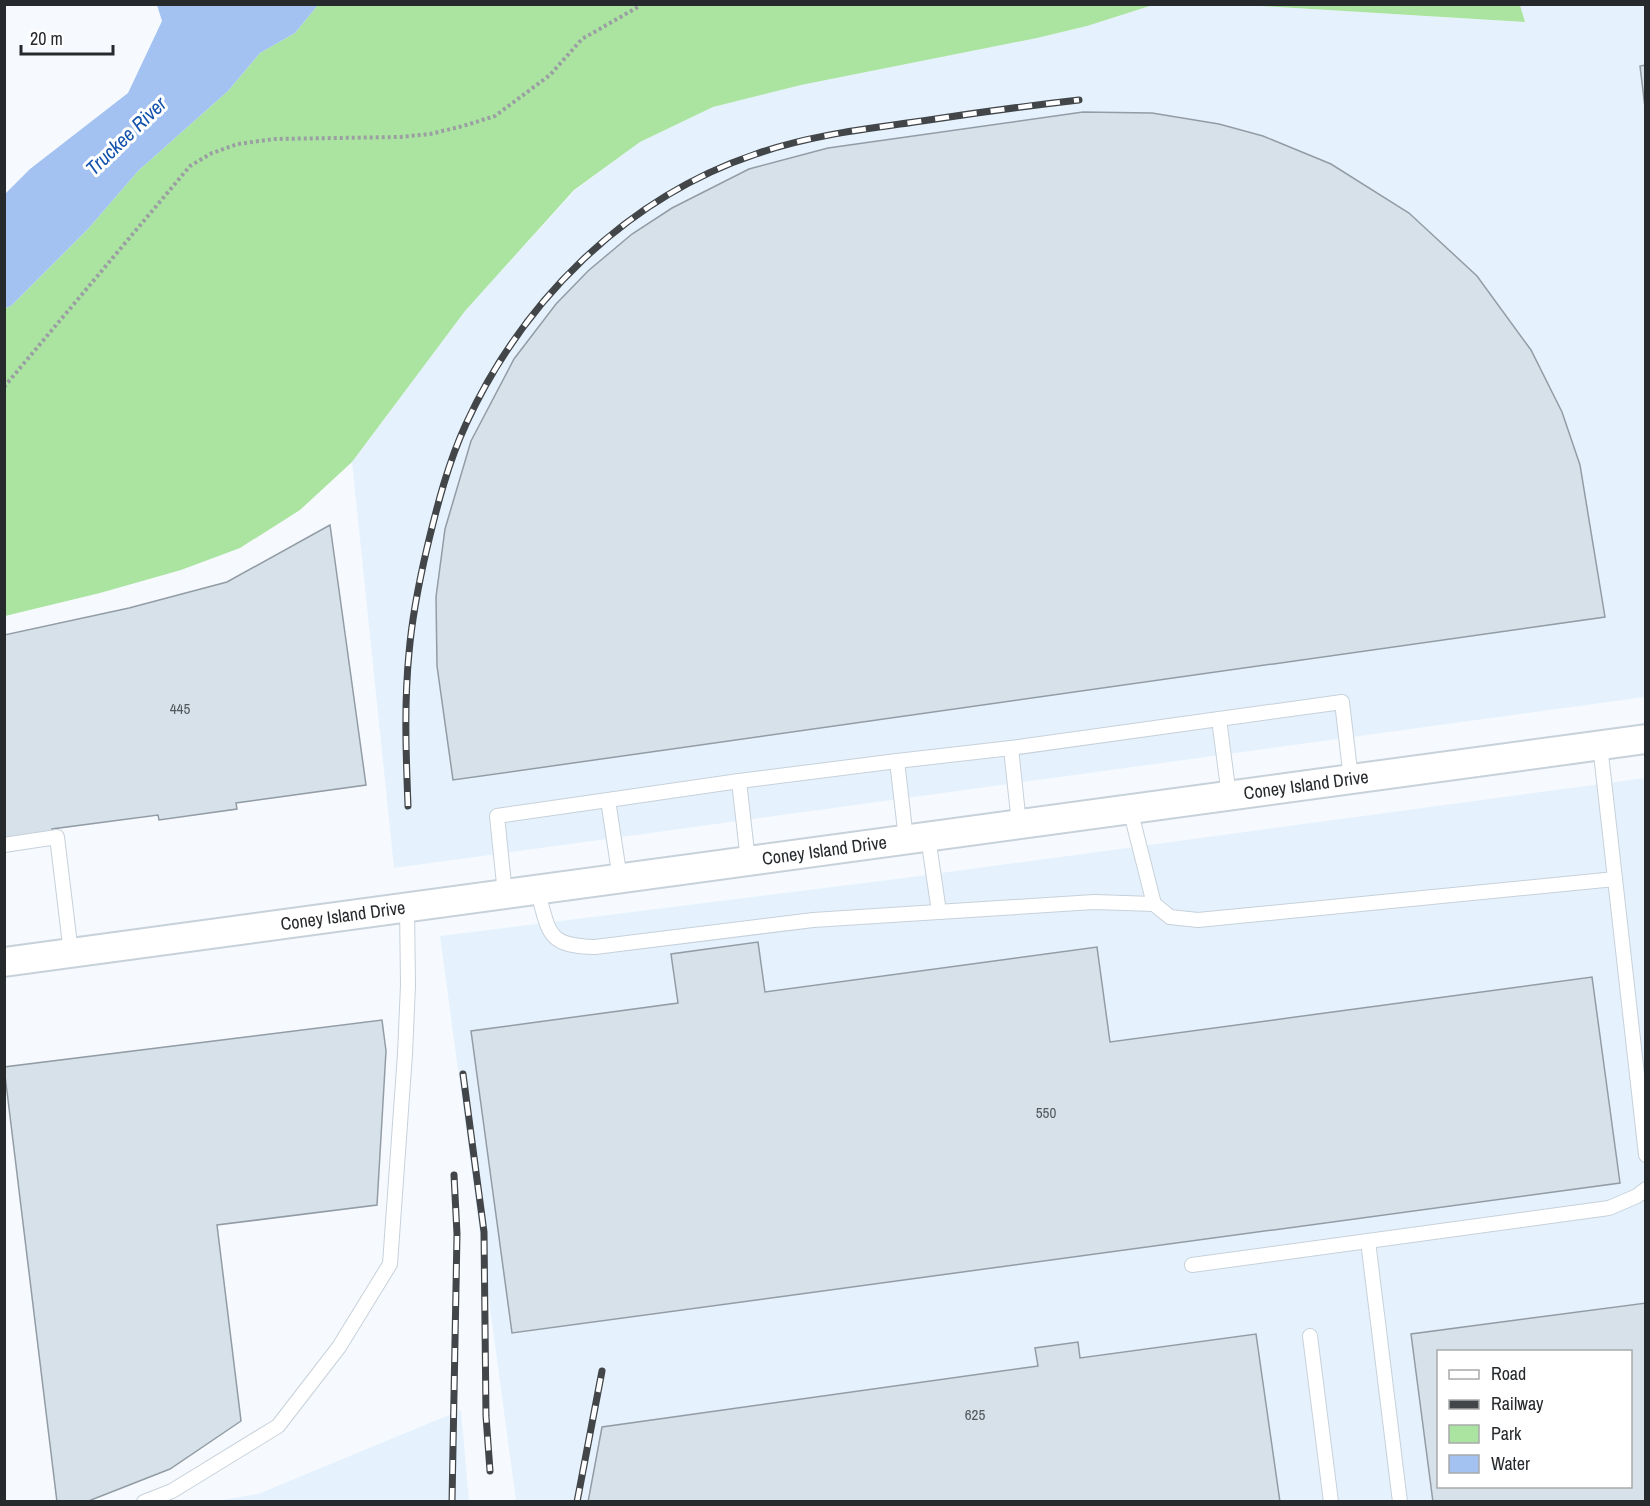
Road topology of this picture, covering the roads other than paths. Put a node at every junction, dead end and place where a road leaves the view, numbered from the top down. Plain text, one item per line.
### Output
1 (1219, 719) junction
2 (1646, 739) edge
3 (1600, 745) junction
4 (1011, 748) junction
5 (897, 761) junction
6 (1351, 779) junction
7 (739, 781) junction
8 (1229, 795) junction
9 (608, 800) junction
10 (1130, 809) junction
11 (1019, 824) junction
12 (917, 838) junction
13 (4, 845) edge
14 (748, 861) junction
15 (620, 879) junction
16 (1615, 879) junction
17 (537, 890) junction
18 (505, 894) junction
19 (1154, 904) junction
20 (407, 907) junction
21 (939, 912) junction
22 (71, 953) junction
23 (4, 962) edge
24 (1646, 1155) edge
25 (1646, 1189) edge
26 (1368, 1241) junction
27 (1192, 1265) dead end
28 (1310, 1336) dead end
29 (144, 1502) edge
30 (1331, 1502) edge
31 (1400, 1502) edge

1 - 4 lane
1 - 6 lane
1 - 8 lane
2 - 3 street, Coney Island Drive
3 - 6 street, Coney Island Drive
3 - 16 lane
4 - 5 lane
4 - 11 lane
5 - 7 lane
5 - 12 lane
6 - 8 street, Coney Island Drive
7 - 9 lane
7 - 14 lane
8 - 10 street, Coney Island Drive
9 - 15 lane
9 - 18 lane
10 - 11 street, Coney Island Drive
10 - 19 lane
11 - 12 street, Coney Island Drive
12 - 14 street, Coney Island Drive
12 - 21 lane
13 - 22 lane
14 - 15 street, Coney Island Drive
15 - 17 street, Coney Island Drive
16 - 19 lane
16 - 24 lane
17 - 18 street, Coney Island Drive
17 - 21 lane
18 - 20 street, Coney Island Drive
19 - 21 lane
20 - 22 street, Coney Island Drive
20 - 29 lane
22 - 23 street, Coney Island Drive
25 - 26 lane
26 - 27 lane
26 - 31 lane
28 - 30 lane

